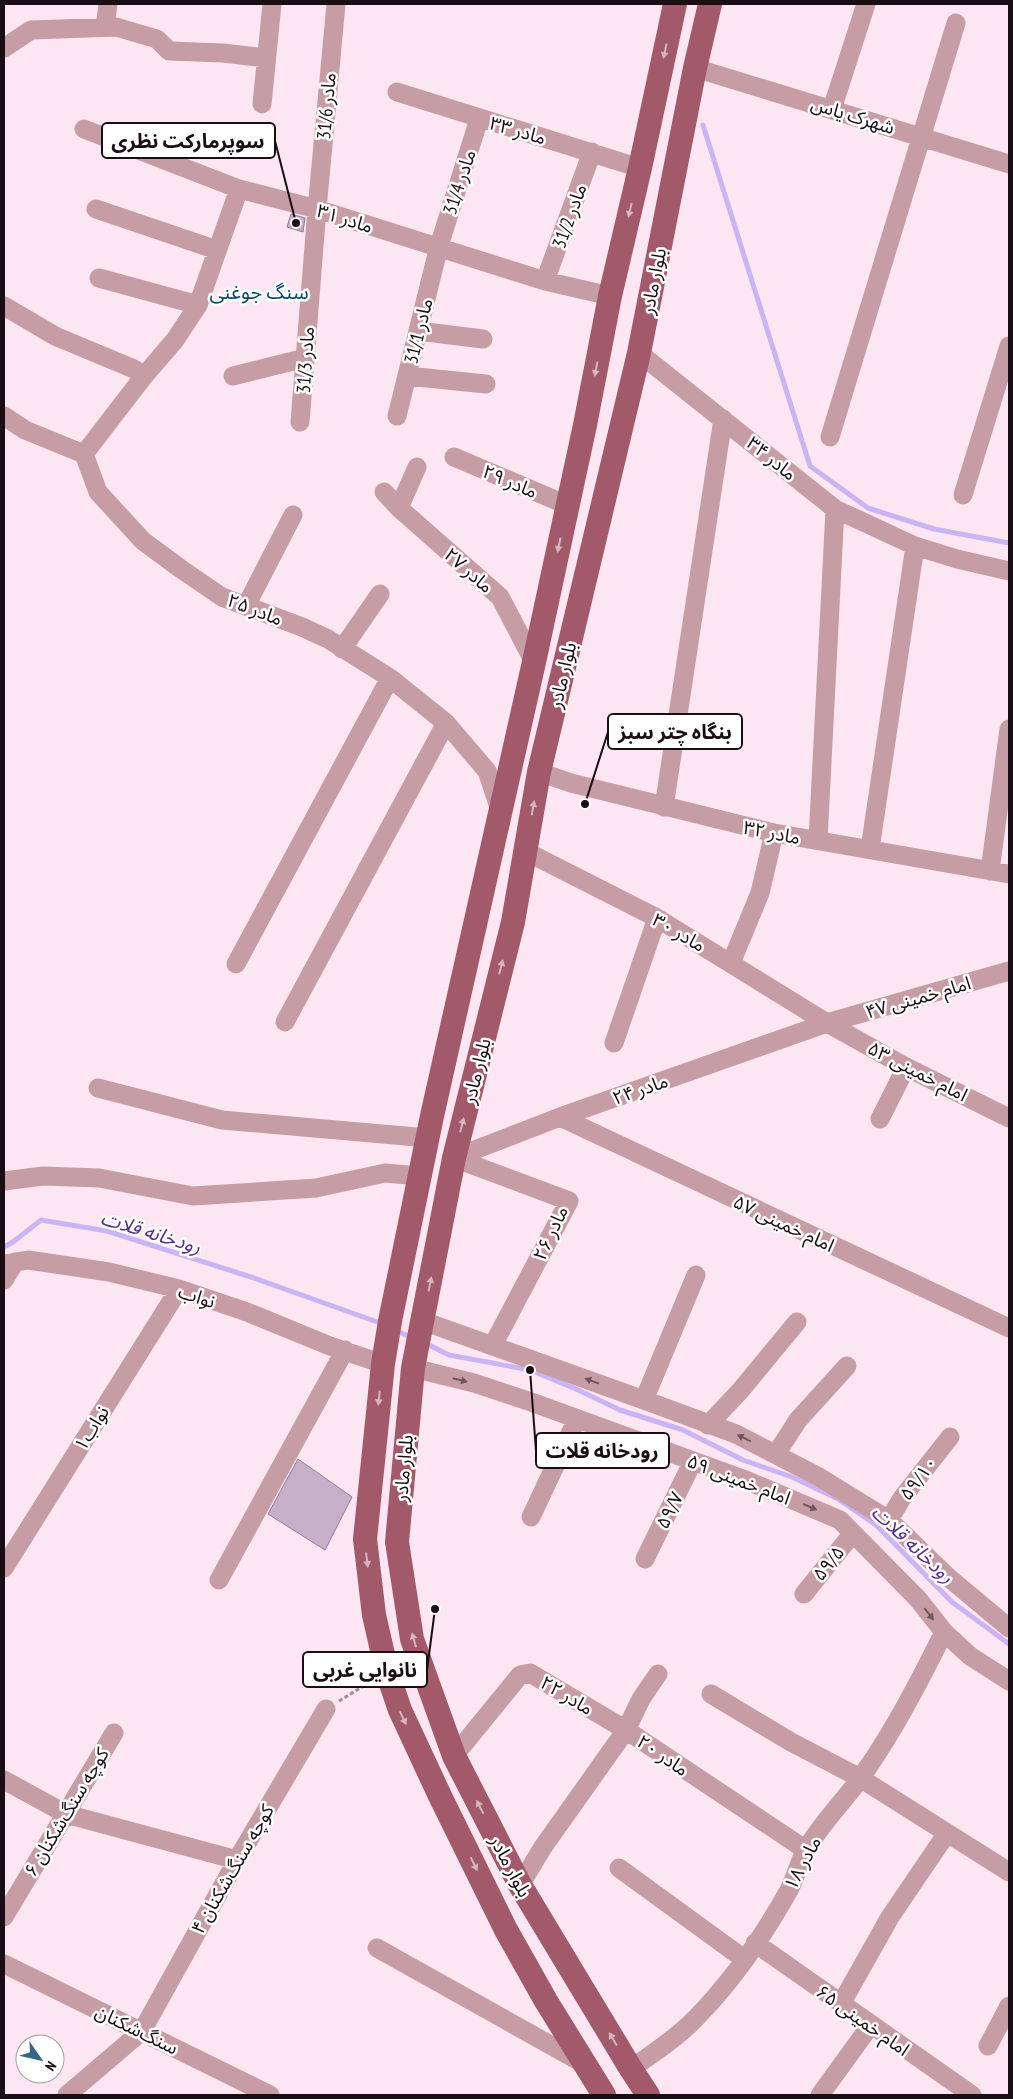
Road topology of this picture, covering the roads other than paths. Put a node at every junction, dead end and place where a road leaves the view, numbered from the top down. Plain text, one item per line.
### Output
1 (108, 4) edge
2 (272, 4) edge
3 (336, 4) edge
4 (675, 4) edge
5 (710, 4) edge
6 (866, 4) edge
7 (956, 23) dead end
8 (106, 27) junction
9 (4, 48) edge
10 (266, 58) junction
11 (695, 68) junction
12 (397, 92) dead end
13 (262, 104) dead end
14 (832, 109) junction
15 (479, 118) junction
16 (84, 129) dead end
17 (922, 136) junction
18 (592, 152) junction
19 (1009, 164) edge
20 (640, 168) junction
21 (239, 189) junction
22 (317, 208) junction
23 (96, 209) dead end
24 (438, 246) junction
25 (217, 250) junction
26 (99, 278) dead end
27 (545, 280) junction
28 (610, 296) junction
29 (4, 306) edge
30 (198, 306) junction
31 (418, 331) junction
32 (483, 339) dead end
33 (1009, 346) edge
34 (639, 353) junction
35 (305, 358) junction
36 (144, 376) junction
37 (233, 376) dead end
38 (407, 376) junction
39 (486, 384) dead end
40 (4, 416) edge
41 (397, 416) dead end
42 (723, 419) junction
43 (300, 422) dead end
44 (830, 438) dead end
45 (84, 454) junction
46 (454, 457) dead end
47 (417, 467) dead end
48 (384, 492) dead end
49 (962, 495) dead end
50 (567, 505) junction
51 (399, 508) junction
52 (835, 509) junction
53 (293, 515) dead end
54 (915, 546) junction
55 (1009, 571) edge
56 (380, 594) dead end
57 (246, 606) junction
58 (342, 649) junction
59 (534, 662) junction
60 (390, 678) junction
61 (446, 723) junction
62 (1009, 730) edge
63 (539, 772) junction
64 (664, 807) junction
65 (500, 810) junction
66 (774, 833) junction
67 (818, 840) junction
68 (870, 849) junction
69 (525, 851) junction
70 (990, 871) junction
71 (1009, 874) edge
72 (478, 914) junction
73 (657, 918) junction
74 (512, 922) junction
75 (731, 963) junction
76 (236, 964) dead end
77 (1009, 971) edge
78 (285, 1022) dead end
79 (827, 1023) junction
80 (614, 1043) dead end
81 (906, 1067) junction
82 (98, 1088) dead end
83 (560, 1117) junction
84 (1009, 1118) edge
85 (880, 1119) dead end
86 (428, 1138) junction
87 (454, 1158) junction
88 (420, 1176) junction
89 (4, 1182) edge
90 (9, 1263) edge
91 (696, 1275) dead end
92 (4, 1280) edge
93 (179, 1290) junction
94 (797, 1322) dead end
95 (421, 1326) junction
96 (1009, 1328) edge
97 (493, 1345) junction
98 (344, 1350) junction
99 (384, 1357) junction
100 (414, 1362) junction
101 (847, 1366) dead end
102 (644, 1400) junction
103 (577, 1419) junction
104 (708, 1425) junction
105 (950, 1437) dead end
106 (776, 1454) junction
107 (693, 1461) junction
108 (531, 1518) dead end
109 (889, 1520) junction
110 (853, 1533) junction
111 (645, 1558) dead end
112 (4, 1568) edge
113 (219, 1580) dead end
114 (804, 1594) dead end
115 (1009, 1628) edge
116 (944, 1632) junction
117 (658, 1674) dead end
118 (1009, 1681) edge
119 (711, 1694) dead end
120 (326, 1709) road end
121 (626, 1730) junction
122 (114, 1733) dead end
123 (454, 1756) junction
124 (860, 1778) junction
125 (4, 1780) edge
126 (66, 1814) junction
127 (947, 1833) junction
128 (806, 1850) junction
129 (237, 1860) junction
130 (619, 1868) dead end
131 (1009, 1872) edge
132 (520, 1885) junction
133 (4, 1917) edge
134 (755, 1943) junction
135 (377, 1948) dead end
136 (744, 1959) junction
137 (7, 1970) edge
138 (841, 2004) junction
139 (1009, 2006) edge
140 (870, 2026) junction
141 (142, 2031) junction
142 (988, 2046) dead end
143 (589, 2067) junction
144 (631, 2069) junction
145 (600, 2094) edge
146 (67, 2095) edge
147 (270, 2095) edge
148 (648, 2095) edge
149 (820, 2095) edge
150 (972, 2095) edge

1 - 8 street
2 - 10 street
3 - 22 street, مادر 31/6
4 -> 20 main road, بلوار مادر
5 - 11 main road, بلوار مادر
6 - 14 street
7 - 17 street
8 - 9 street
8 - 10 street
10 - 13 street
11 - 14 street, شهرک یاس
11 - 34 main road, بلوار مادر
12 - 15 street, مادر ۳۳
14 - 17 street, شهرک یاس
15 - 18 street, مادر ۳۳
15 - 24 street, مادر 31/4
16 - 21 street, مادر ۳۱
17 - 19 street, شهرک یاس
17 - 44 street
18 - 20 street, مادر ۳۳
18 - 27 street, مادر 31/2
20 -> 28 main road, بلوار مادر
21 - 22 street, مادر ۳۱
21 - 25 street
22 - 24 street, مادر ۳۱
22 - 35 street, مادر 31/3
23 - 25 street
24 - 27 street, مادر ۳۱
24 - 31 street, مادر 31/1
25 - 30 street
26 - 30 street
27 - 28 street, مادر ۳۱
28 -> 50 main road, بلوار مادر
29 - 36 street
30 - 36 street
31 - 32 street
31 - 38 street, مادر 31/1
33 - 49 street
34 - 42 street, مادر ۳۴
34 - 63 main road, بلوار مادر
35 - 37 street
35 - 43 street, مادر 31/3
36 - 45 street
38 - 39 street
38 - 41 street, مادر 31/1
40 - 45 street
42 - 52 street, مادر ۳۴
42 - 64 street
45 - 57 street, مادر ۲۵
46 - 50 street, مادر ۲۹
47 - 51 street
48 - 51 street, مادر ۲۷
50 -> 59 main road, بلوار مادر
51 - 59 street, مادر ۲۷
52 - 54 street, مادر ۳۴
52 - 67 street
53 - 57 street
54 - 55 street, مادر ۳۴
54 - 68 street
56 - 58 street
57 - 58 street, مادر ۲۵
58 - 60 street, مادر ۲۵
59 - 65 main road, بلوار مادر
60 - 61 street, مادر ۲۵
60 - 76 street
61 - 65 street, مادر ۲۵
61 - 78 street
62 - 70 street
63 - 64 street, مادر ۳۲
69 -> 63 main road, بلوار مادر
64 - 66 street, مادر ۳۲
65 - 72 main road, بلوار مادر
66 - 67 street, مادر ۳۲
66 - 75 street
67 - 68 street, مادر ۳۲
68 - 70 street, مادر ۳۲
69 - 73 street, مادر ۳۰
69 - 74 main road, بلوار مادر
70 - 71 street, مادر ۳۲
72 - 74 main road
72 - 86 main road, بلوار مادر
73 - 75 street, مادر ۳۰
73 - 80 street
87 -> 74 main road, بلوار مادر
75 - 79 street, مادر ۳۰
77 - 79 street, امام خمینی ۴۷
79 - 81 street, امام خمینی ۵۳
79 - 83 street, مادر ۲۴
81 - 84 street, امام خمینی ۵۳
81 - 85 street
82 - 86 street
83 - 87 street, مادر ۲۴
83 - 96 street, امام خمینی ۵۷
86 - 88 main road, بلوار مادر
95 -> 87 main road, بلوار مادر
87 - 97 street, مادر ۲۶
88 - 89 street
88 - 99 main road, بلوار مادر
90 - 92 street
90 - 93 street, نواب
91 - 102 street
93 - 98 street, نواب
93 - 112 street, نواب۱
94 - 104 street
95 - 97 street, امام خمینی ۵۹
95 - 100 main road, بلوار مادر
102 -> 97 street, امام خمینی ۵۹
98 - 99 street, نواب
98 - 113 street
99 -> 143 main road, بلوار مادر
100 -> 103 street, امام خمینی ۵۹
123 -> 100 main road, بلوار مادر
101 - 106 street
102 - 104 street, امام خمینی ۵۹
103 - 107 street, امام خمینی ۵۹
103 - 108 street
106 -> 104 street, امام خمینی ۵۹
105 - 109 street, ۵۹/۱۰
106 - 109 street, امام خمینی ۵۹
107 -> 110 street, امام خمینی ۵۹
107 - 111 street, ۵۹/۷
109 - 115 street, امام خمینی ۵۹
110 - 114 street, ۵۹/۵
110 -> 116 street, امام خمینی ۵۹
116 - 118 street, امام خمینی ۵۹
116 - 124 street, مادر ۱۸
117 - 121 street
119 - 124 street
120 - 129 street, کوچه سنگ‌شکنان ۴
121 - 123 street, مادر ۲۲
121 - 128 street, مادر ۲۰
121 - 132 street, مادر ۲۰
122 - 126 street, کوچه سنگ‌شکنان ۶
132 -> 123 main road, بلوار مادر
124 - 127 street
124 - 128 street, مادر ۱۸
125 - 126 street
126 - 129 street
126 - 133 street, کوچه سنگ‌شکنان ۶
127 - 131 street
127 - 138 street
128 - 134 street, مادر ۱۸
129 - 141 street, کوچه سنگ‌شکنان ۴
130 - 136 street
144 -> 132 main road, بلوار مادر
134 - 136 street, مادر ۱۸
134 - 138 street, امام خمینی ۶۵
135 - 143 street
136 - 144 street, مادر ۱۸
137 - 141 street, سنگ‌شکنان
138 - 140 street, امام خمینی ۶۵
139 - 142 street
140 - 149 street
140 - 150 street, امام خمینی ۶۵
141 - 146 street
141 - 147 street, سنگ‌شکنان
143 - 145 main road, بلوار مادر
144 - 148 main road, بلوار مادر

